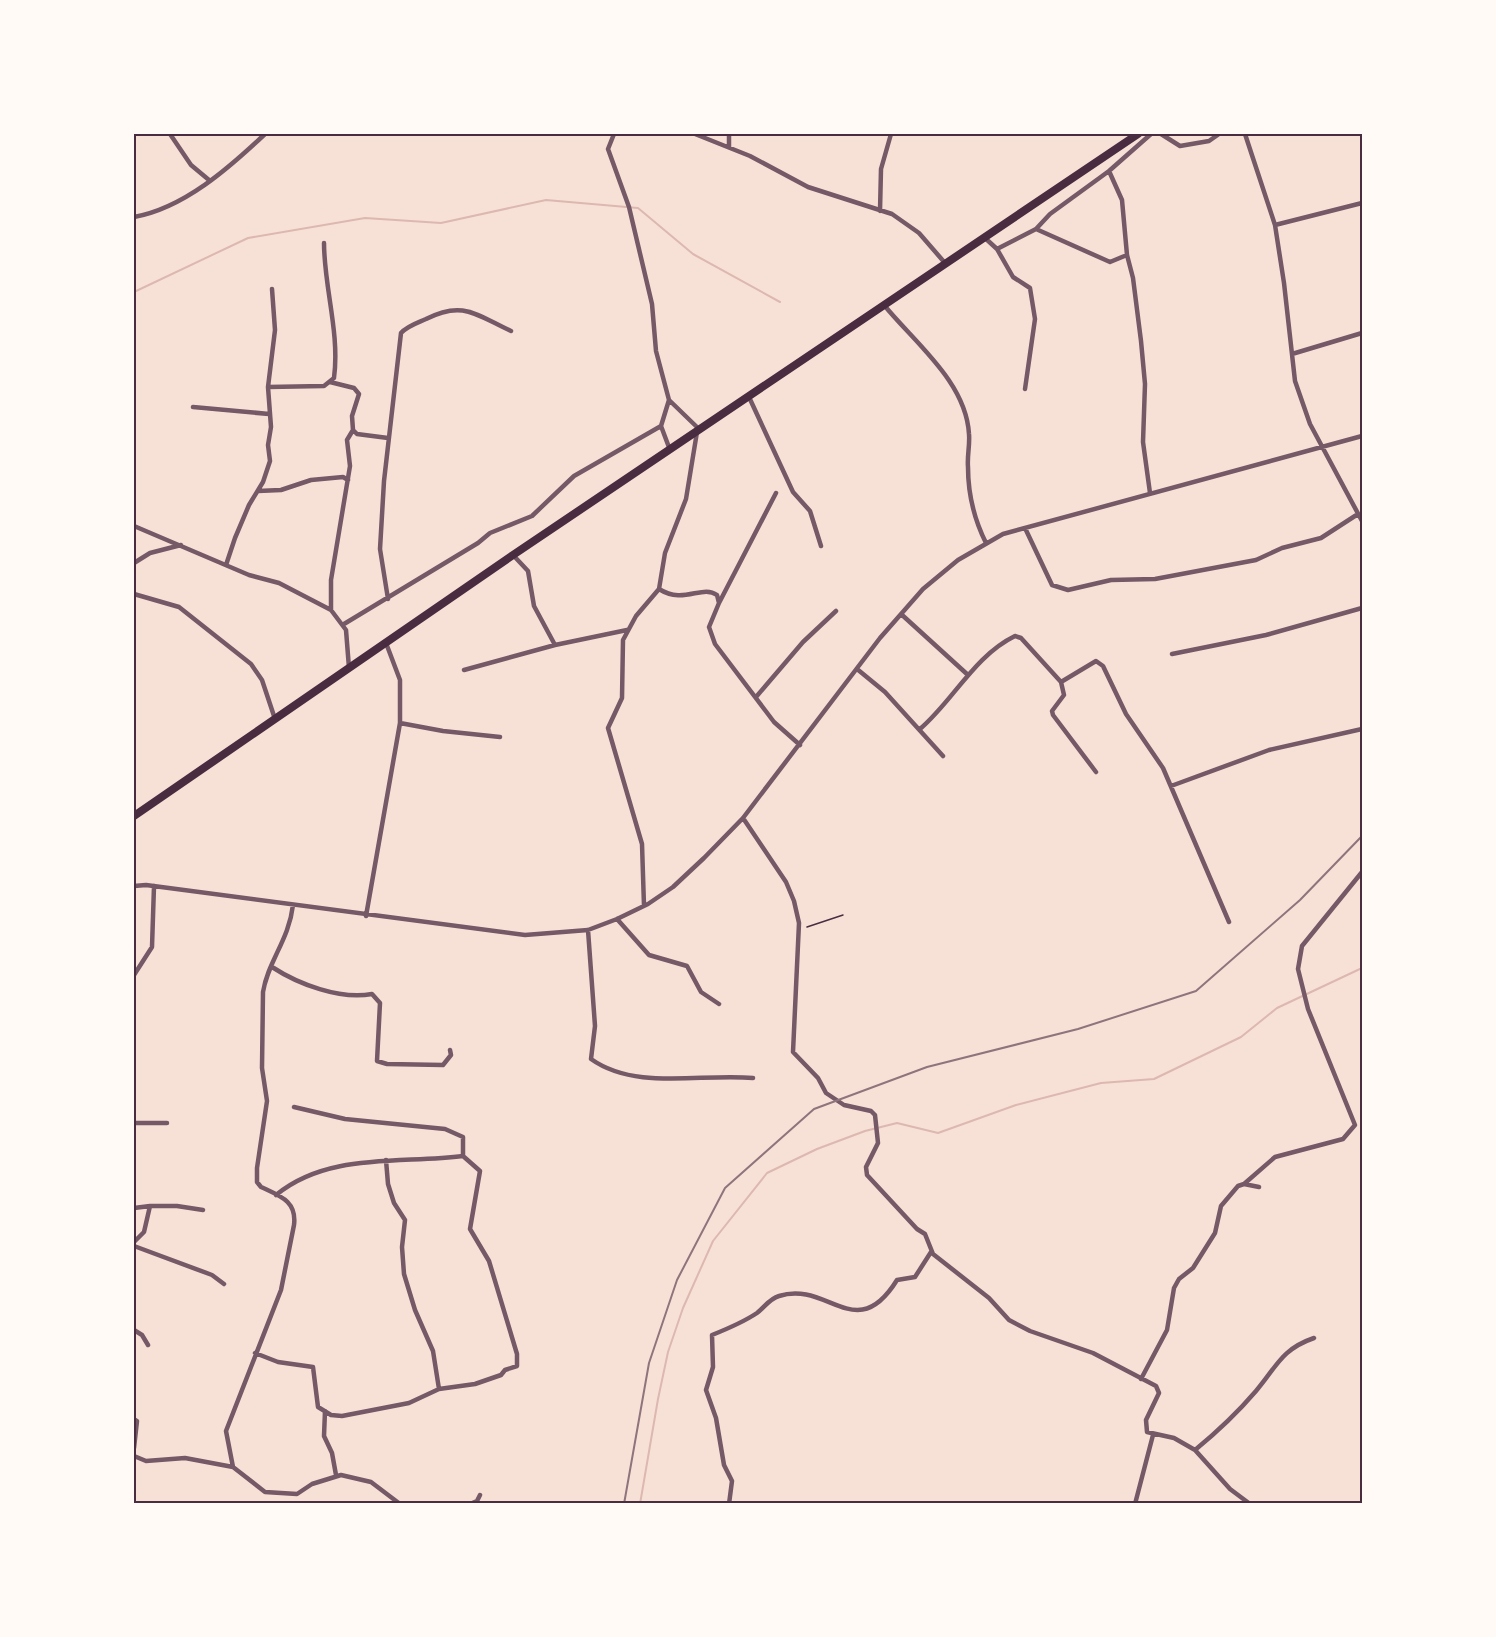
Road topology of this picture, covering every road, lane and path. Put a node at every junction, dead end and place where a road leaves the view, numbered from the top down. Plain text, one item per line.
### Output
1 (170, 134) edge
2 (265, 134) edge
3 (614, 134) edge
4 (695, 134) edge
5 (729, 134) edge
6 (891, 134) edge
7 (1138, 134) edge
8 (1151, 134) edge
9 (1161, 134) edge
10 (1219, 134) edge
11 (1245, 134) edge
12 (729, 147) junction
13 (1109, 171) junction
14 (209, 180) junction
15 (1362, 203) edge
16 (880, 211) junction
17 (134, 217) edge
18 (1275, 225) junction
19 (1036, 229) junction
20 (985, 238) junction
21 (324, 243) dead end
22 (997, 249) junction
23 (1127, 255) junction
24 (945, 263) junction
25 (272, 289) dead end
26 (884, 305) junction
27 (511, 331) dead end
28 (1362, 333) edge
29 (1292, 354) junction
30 (330, 382) junction
31 (268, 387) junction
32 (1025, 389) dead end
33 (748, 397) junction
34 (669, 400) junction
35 (193, 407) dead end
36 (269, 414) junction
37 (661, 426) junction
38 (353, 430) junction
39 (698, 431) junction
40 (1362, 436) edge
41 (388, 438) junction
42 (1324, 447) junction
43 (670, 450) junction
44 (348, 480) junction
45 (258, 491) junction
46 (776, 493) dead end
47 (1150, 493) junction
48 (1358, 514) junction
49 (1362, 521) edge
50 (134, 526) edge
51 (1025, 528) junction
52 (986, 543) junction
53 (182, 545) junction
54 (821, 546) dead end
55 (513, 555) junction
56 (134, 563) edge
57 (226, 565) junction
58 (659, 589) junction
59 (134, 594) edge
60 (388, 599) junction
61 (719, 603) junction
62 (1362, 608) edge
63 (331, 610) junction
64 (836, 611) dead end
65 (901, 614) junction
66 (344, 624) junction
67 (627, 630) junction
68 (386, 643) junction
69 (555, 645) junction
70 (1172, 654) dead end
71 (349, 669) junction
72 (857, 669) junction
73 (464, 670) dead end
74 (968, 675) junction
75 (1061, 682) junction
76 (756, 697) junction
77 (275, 719) junction
78 (400, 723) junction
79 (920, 729) junction
80 (1362, 729) edge
81 (500, 737) dead end
82 (800, 745) junction
83 (943, 756) dead end
84 (1096, 772) dead end
85 (1171, 786) junction
86 (134, 816) edge
87 (743, 818) junction
88 (1362, 872) edge
89 (134, 886) edge
90 (154, 886) junction
91 (292, 905) junction
92 (644, 906) junction
93 (843, 915) dead end
94 (366, 916) junction
95 (617, 919) junction
96 (1229, 922) dead end
97 (807, 927) dead end
98 (588, 930) junction
99 (272, 967) junction
100 (134, 975) edge
101 (719, 1004) dead end
102 (450, 1050) dead end
103 (753, 1078) dead end
104 (294, 1107) dead end
105 (134, 1123) edge
106 (167, 1123) dead end
107 (463, 1156) junction
108 (386, 1160) junction
109 (1244, 1184) junction
110 (1259, 1187) dead end
111 (276, 1195) junction
112 (150, 1206) junction
113 (134, 1208) edge
114 (203, 1210) dead end
115 (134, 1242) edge
116 (134, 1246) edge
117 (931, 1252) junction
118 (224, 1284) dead end
119 (134, 1330) edge
120 (1314, 1338) dead end
121 (148, 1345) dead end
122 (255, 1353) junction
123 (1141, 1379) junction
124 (439, 1389) junction
125 (325, 1411) junction
126 (134, 1419) edge
127 (1153, 1435) junction
128 (134, 1448) edge
129 (1195, 1450) junction
130 (228, 1455) junction
131 (134, 1456) edge
132 (223, 1464) junction
133 (233, 1467) junction
134 (336, 1475) junction
135 (480, 1496) dead end
136 (400, 1503) edge
137 (470, 1503) edge
138 (729, 1503) edge
139 (1135, 1503) edge
140 (1250, 1503) edge

1 - 14 street
2 - 14 street
3 - 34 street
4 - 12 street
5 - 12 street
6 - 16 street
7 - 20 main road
8 - 13 street
9 - 10 street
11 - 18 street
12 - 16 street
13 - 19 street
13 - 23 street
14 - 17 street
15 - 18 street
16 - 24 street
18 - 29 street
19 - 22 street
19 - 23 street
20 - 22 street
20 - 24 main road
21 - 30 street
22 - 32 street
23 - 47 street
24 - 26 main road
25 - 31 street
26 - 33 main road
26 - 52 street
27 - 41 street
28 - 29 street
29 - 42 street
30 - 31 street
30 - 38 street
31 - 36 street
33 - 39 main road
33 - 54 street
34 - 37 street
34 - 39 street
35 - 36 street
36 - 45 street
37 - 43 street
37 - 60 street
38 - 41 street
38 - 44 street
39 - 43 main road
39 - 58 street
40 - 42 street
41 - 60 street
42 - 47 street
42 - 48 street
43 - 55 main road
44 - 45 street
44 - 63 street
45 - 57 street
46 - 61 street
47 - 51 street
48 - 49 street
48 - 51 street
50 - 53 street
51 - 52 street
52 - 65 street
53 - 56 street
53 - 57 street
55 - 68 main road
55 - 69 street
57 - 63 street
58 - 61 street
58 - 67 street
59 - 77 street
60 - 66 street
61 - 76 street
62 - 70 street
63 - 66 street
64 - 76 street
65 - 72 street
65 - 74 street
66 - 71 street
67 - 69 street
67 - 92 street
68 - 71 main road
68 - 78 street
69 - 73 street
71 - 77 main road
72 - 79 street
72 - 82 street
74 - 75 street
74 - 79 street
75 - 84 street
75 - 85 street
76 - 82 street
77 - 86 main road
78 - 81 street
78 - 94 street
79 - 83 street
80 - 85 street
82 - 87 street
85 - 96 street
87 - 92 street
87 - 117 street
88 - 109 street
89 - 90 street
90 - 91 street
90 - 100 street
91 - 94 street
91 - 99 street
92 - 95 street
93 - 97 path
94 - 98 street
95 - 98 street
95 - 101 street
98 - 103 street
99 - 102 street
99 - 111 street
104 - 107 street
105 - 106 street
107 - 108 street
107 - 124 street
108 - 111 street
108 - 124 street
109 - 110 street
109 - 123 street
111 - 122 street
112 - 113 street
112 - 114 street
112 - 115 street
116 - 118 street
117 - 123 street
117 - 138 street
119 - 121 street
120 - 129 street
122 - 125 street
122 - 130 street
123 - 127 street
124 - 125 street
125 - 134 street
126 - 128 street
127 - 129 street
127 - 139 street
129 - 140 street
130 - 132 street
130 - 133 street
131 - 132 street
132 - 133 street
133 - 134 street
134 - 136 street
135 - 137 street

